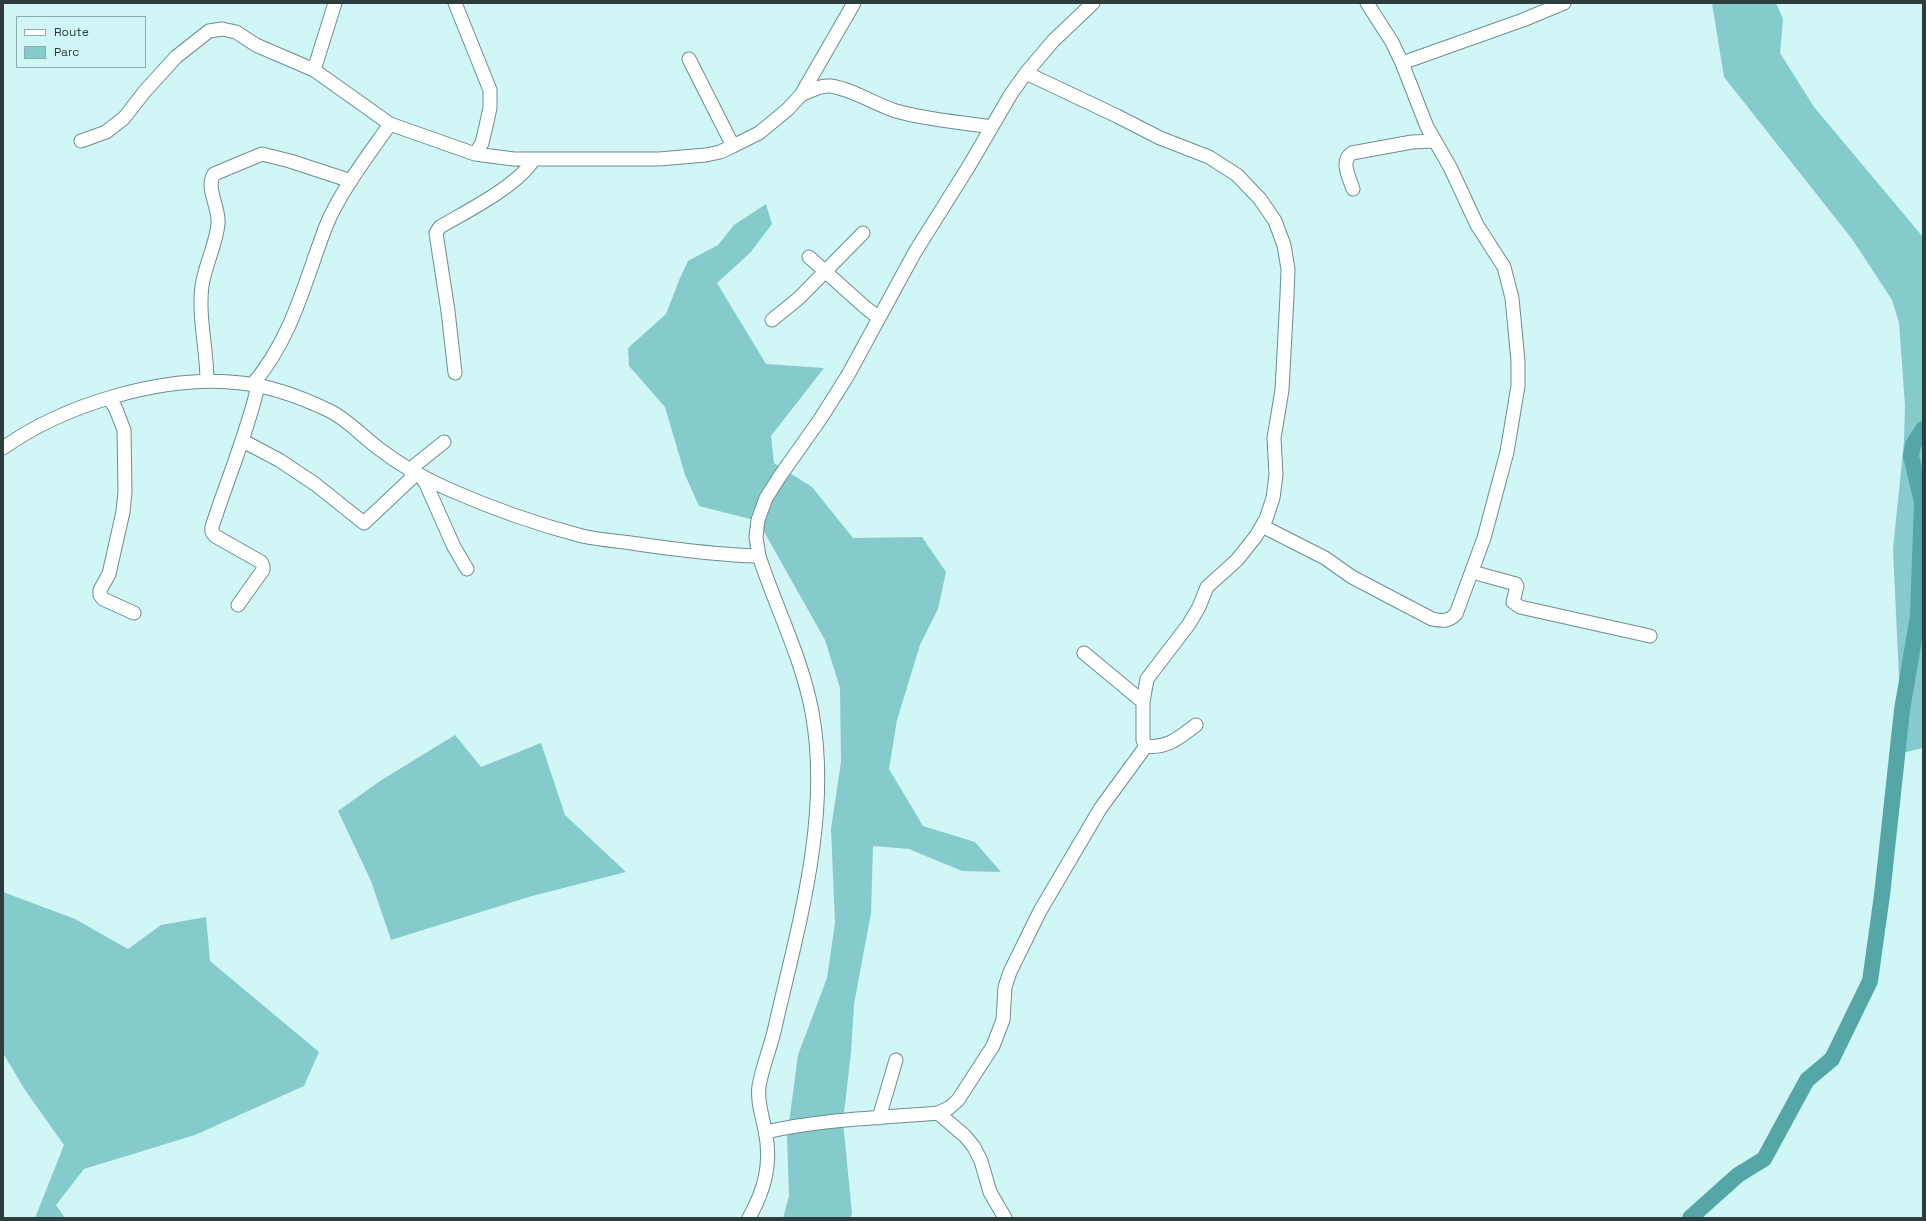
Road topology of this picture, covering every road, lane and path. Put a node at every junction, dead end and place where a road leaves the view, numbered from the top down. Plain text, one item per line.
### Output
1 (335, 3) edge
2 (455, 3) edge
3 (854, 3) edge
4 (1094, 3) edge
5 (1367, 3) edge
6 (1564, 3) edge
7 (688, 59) dead end
8 (1402, 63) junction
9 (314, 70) junction
10 (1026, 73) junction
11 (801, 95) junction
12 (390, 124) junction
13 (992, 127) junction
14 (82, 141) dead end
15 (1434, 141) junction
16 (734, 146) junction
17 (478, 148) junction
18 (534, 159) junction
19 (352, 181) junction
20 (1352, 189) dead end
21 (863, 233) dead end
22 (809, 257) dead end
23 (825, 272) junction
24 (878, 317) junction
25 (772, 320) dead end
26 (455, 373) dead end
27 (207, 381) junction
28 (255, 385) junction
29 (109, 399) junction
30 (243, 441) junction
31 (444, 442) dead end
32 (3, 448) edge
33 (415, 473) junction
34 (1262, 526) junction
35 (759, 556) junction
36 (467, 569) dead end
37 (1472, 572) junction
38 (238, 605) dead end
39 (134, 613) dead end
40 (1650, 636) dead end
41 (1084, 653) dead end
42 (1143, 702) junction
43 (1196, 725) dead end
44 (1146, 746) junction
45 (896, 1060) dead end
46 (938, 1113) junction
47 (879, 1118) junction
48 (766, 1132) junction
49 (749, 1218) edge
50 (1005, 1218) edge

1 - 9 street
2 - 17 street
3 - 11 street
4 - 10 street
5 - 8 street
6 - 8 street
7 - 16 street
8 - 15 street
9 - 12 street
9 - 14 street
10 - 13 street
10 - 34 street
11 - 13 street
11 - 16 street
12 - 17 street
12 - 19 street
13 - 24 street
15 - 20 street
15 - 37 street
16 - 18 street
17 - 18 street
18 - 26 street
19 - 27 street
19 - 28 street
21 - 23 street
22 - 23 street
23 - 24 street
23 - 25 street
24 - 35 street
27 - 28 street
27 - 29 street
28 - 30 street
28 - 33 street
29 - 32 street
29 - 39 street
30 - 33 street
30 - 38 street
31 - 33 street
33 - 35 street
33 - 36 street
34 - 37 street
34 - 42 street
35 - 48 street
37 - 40 street
41 - 42 street
42 - 44 street
43 - 44 street
44 - 46 street
45 - 47 street
46 - 47 street
46 - 50 street
47 - 48 street
48 - 49 street

